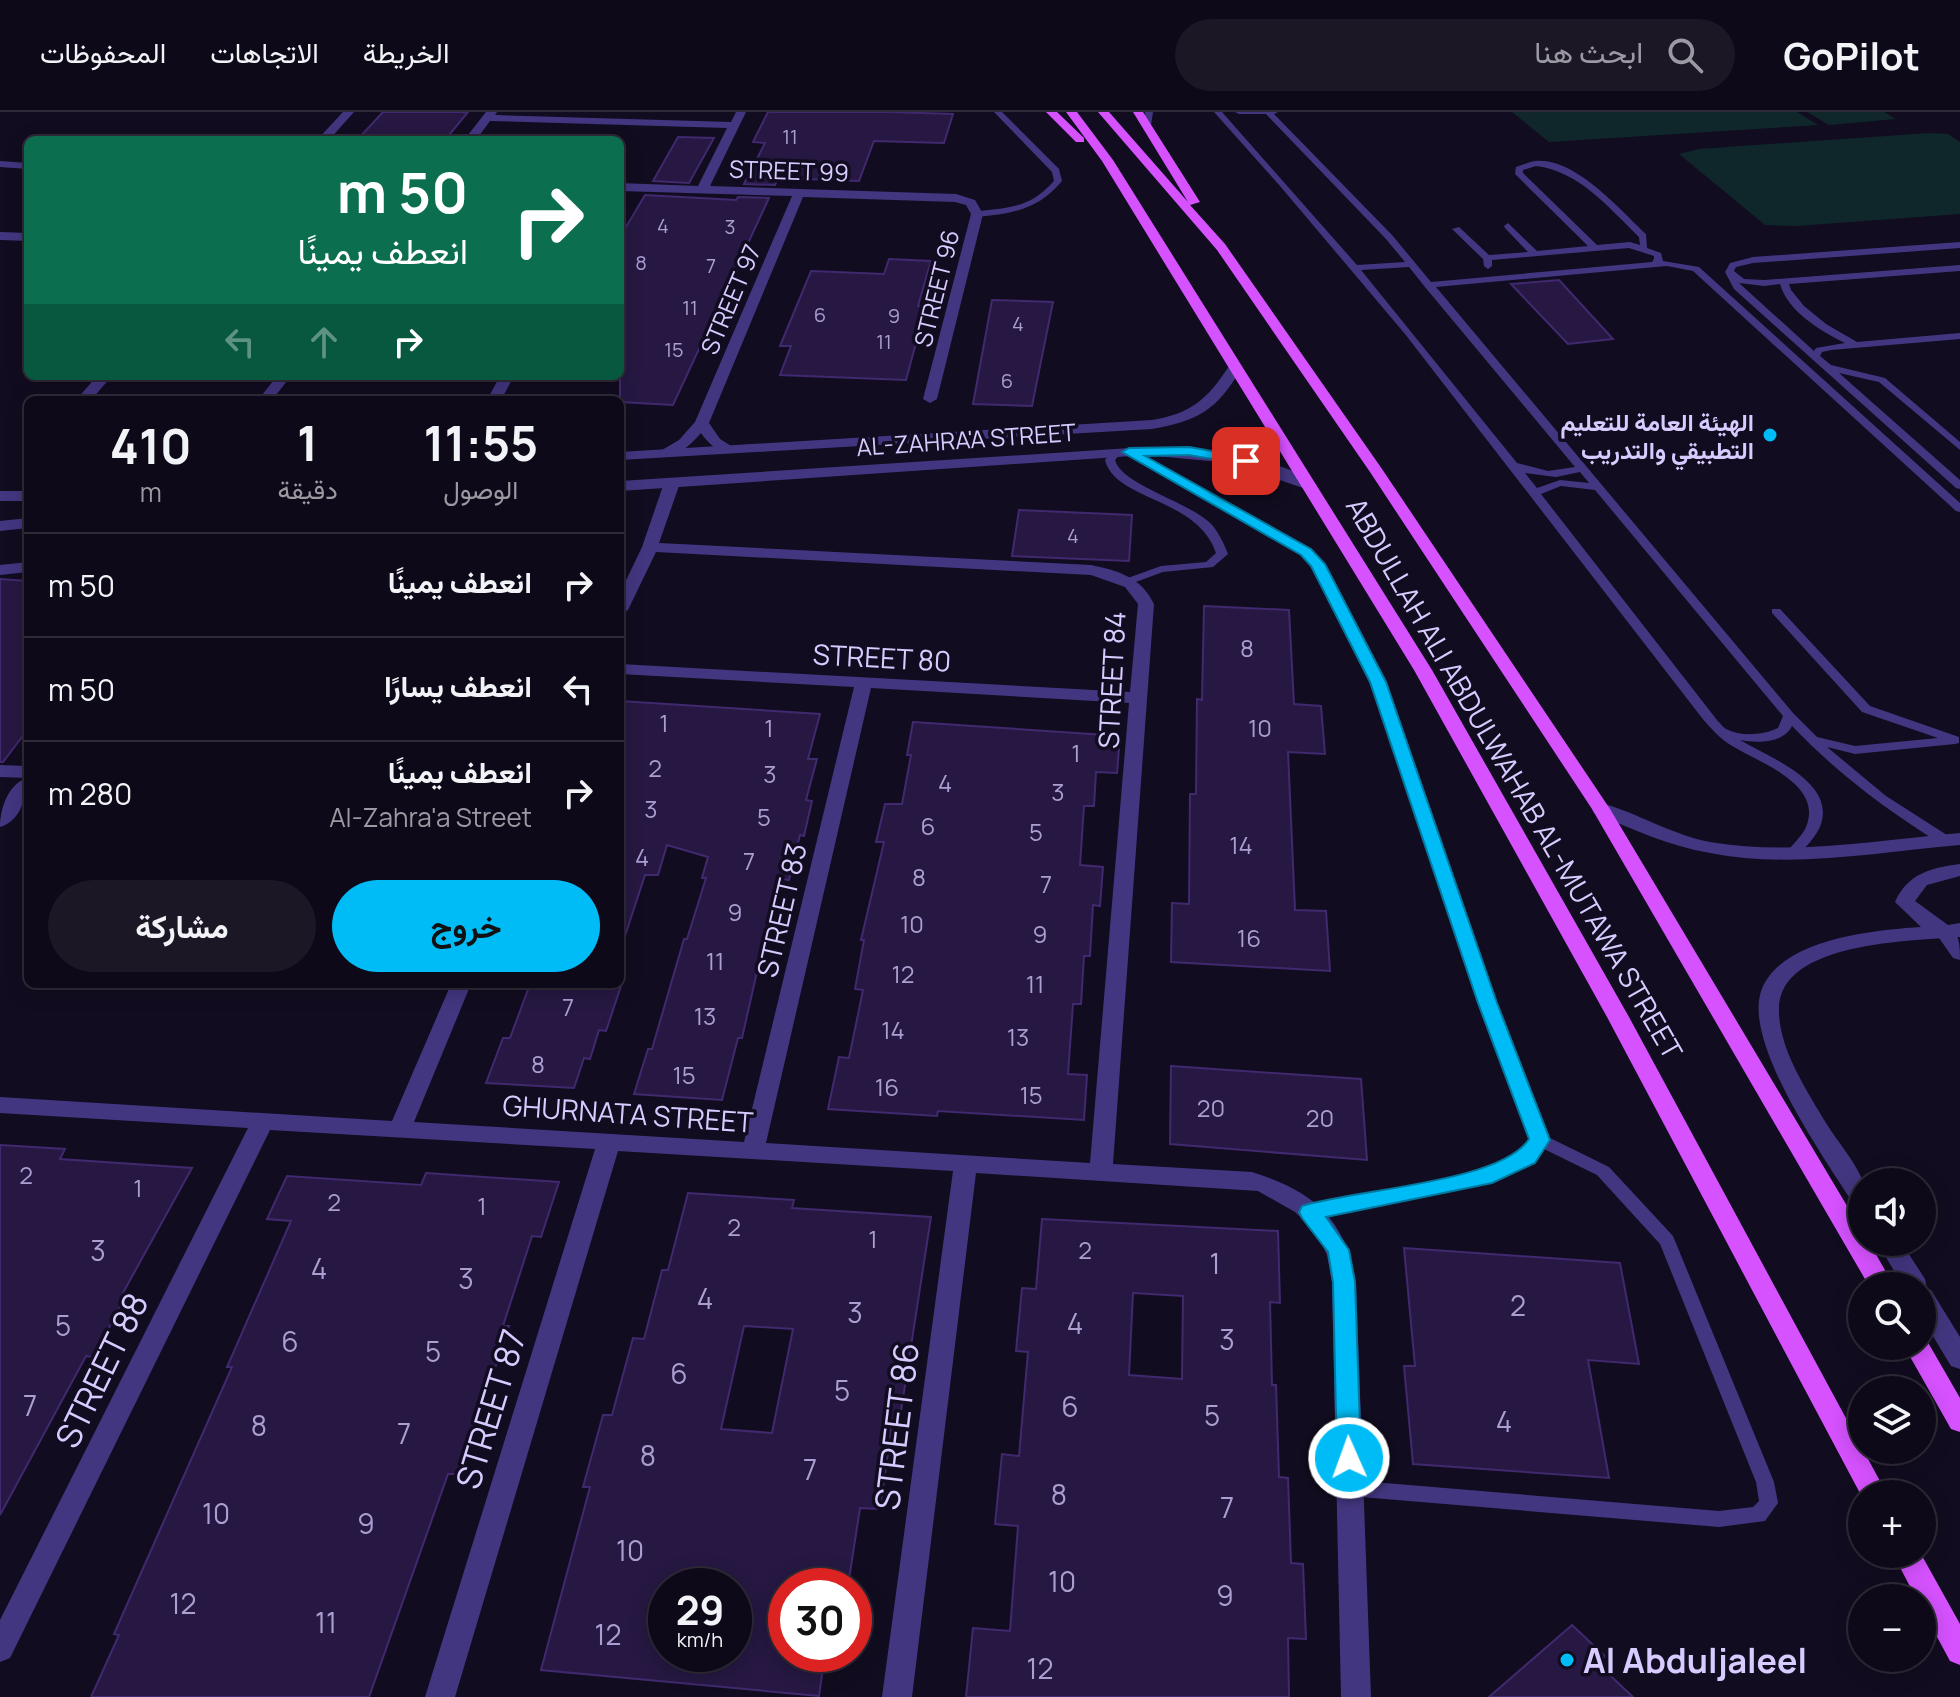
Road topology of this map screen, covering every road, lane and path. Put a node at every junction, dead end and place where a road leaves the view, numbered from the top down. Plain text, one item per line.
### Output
1 (349, 112) edge
2 (741, 112) edge
3 (998, 112) edge
4 (1051, 112) edge
5 (1071, 112) edge
6 (1103, 112) edge
7 (1138, 112) edge
8 (1240, 112) edge
9 (1272, 113) edge
10 (490, 115) edge
11 (1222, 116) edge
12 (1148, 118) edge
13 (734, 125) junction
14 (327, 136) edge
15 (473, 136) edge
16 (1107, 160) junction
17 (24, 166) edge
18 (0, 167) edge
19 (624, 187) edge
20 (702, 190) junction
21 (799, 193) junction
22 (956, 198) joint
23 (977, 214) junction
24 (1508, 226) dead end
25 (1456, 229) dead end
26 (24, 237) edge
27 (0, 238) edge
28 (1960, 245) edge
29 (1221, 247) junction
30 (1594, 247) junction
31 (1644, 247) junction
32 (1533, 252) junction
33 (1487, 258) junction
34 (1410, 264) junction
35 (1653, 265) junction
36 (1355, 268) junction
37 (1960, 268) edge
38 (1419, 274) junction
39 (1731, 275) junction
40 (1784, 282) junction
41 (1428, 285) junction
42 (1960, 336) edge
43 (1856, 344) junction
44 (1815, 356) junction
45 (1829, 368) junction
46 (1234, 369) junction
47 (101, 380) edge
48 (281, 380) edge
49 (87, 396) edge
50 (268, 396) edge
51 (930, 399) dead end
52 (702, 423) junction
53 (1104, 429) junction
54 (767, 446) junction
55 (1960, 447) edge
56 (729, 449) junction
57 (667, 453) junction
58 (1123, 453) junction
59 (624, 456) edge
60 (1513, 466) junction
61 (1581, 468) junction
62 (772, 476) junction
63 (672, 483) junction
64 (1309, 485) junction
65 (624, 486) edge
66 (1960, 486) edge
67 (1597, 487) junction
68 (1534, 493) junction
69 (0, 496) edge
70 (24, 496) edge
71 (1960, 509) edge
72 (24, 523) edge
73 (0, 526) edge
74 (650, 547) junction
75 (24, 567) edge
76 (0, 570) edge
77 (1129, 581) junction
78 (624, 602) edge
79 (1776, 611) dead end
80 (624, 669) edge
81 (864, 682) junction
82 (1140, 698) junction
83 (1789, 716) junction
84 (1717, 728) junction
85 (1811, 739) junction
86 (1958, 740) edge
87 (0, 771) edge
88 (24, 772) edge
89 (24, 788) edge
90 (1601, 809) junction
91 (0, 821) edge
92 (1953, 839) edge
93 (1794, 852) junction
94 (1960, 870) edge
95 (1952, 931) edge
96 (1960, 953) edge
97 (459, 988) edge
98 (0, 1105) edge
99 (263, 1120) junction
100 (400, 1129) junction
101 (1539, 1140) junction
102 (609, 1142) junction
103 (753, 1151) junction
104 (966, 1164) junction
105 (1101, 1172) junction
106 (1848, 1175) edge
107 (1310, 1212) junction
108 (1874, 1272) edge
109 (1936, 1320) edge
110 (1960, 1359) edge
111 (1925, 1360) edge
112 (1960, 1421) edge
113 (1866, 1480) edge
114 (1349, 1488) junction
115 (1915, 1568) edge
116 (0, 1649) edge
117 (1960, 1652) edge
118 (440, 1697) edge
119 (897, 1697) edge
120 (1356, 1697) edge

1 - 14 street
2 - 13 street
3 - 23 lane
4 - 16 main road
5 - 16 main road, ABDULLAH ALI ABDULWAHAB AL-MUTAWA STREET
6 - 29 main road, ABDULLAH ALI ABDULWAHAB AL-MUTAWA STREET
7 - 12 main road
8 - 9 lane
8 - 11 lane
9 - 34 lane
10 - 13 street
10 - 15 street
11 - 36 lane
12 - 29 main road
13 - 20 street
16 - 46 main road, ABDULLAH ALI ABDULWAHAB AL-MUTAWA STREET
17 - 18 street
19 - 20 street, STREET 99
20 - 21 street, STREET 99
21 - 22 street, STREET 99
21 - 52 street, STREET 97
22 - 23 street, STREET 96
23 - 51 street, STREET 96
24 - 32 lane
25 - 33 lane
26 - 27 street
28 - 39 lane
29 - 90 main road, ABDULLAH ALI ABDULWAHAB AL-MUTAWA STREET
30 - 31 lane
30 - 31 lane
30 - 32 lane
31 - 35 lane
32 - 33 lane
33 - 38 lane
34 - 36 lane
34 - 38 lane
35 - 41 lane
35 - 71 lane
36 - 60 lane
37 - 40 lane
38 - 41 lane
39 - 40 lane
39 - 44 lane
40 - 43 lane
41 - 61 lane
42 - 43 lane
43 - 44 lane
44 - 45 lane
45 - 55 lane
45 - 66 lane
46 - 53 street, AL-ZAHRA'A STREET
46 - 64 main road, ABDULLAH ALI ABDULWAHAB AL-MUTAWA STREET
47 - 49 street
48 - 50 street
52 - 56 street
52 - 57 street, STREET 97
53 - 54 street, AL-ZAHRA'A STREET
53 - 58 street
54 - 56 street, AL-ZAHRA'A STREET
54 - 62 street
56 - 57 street, AL-ZAHRA'A STREET
57 - 59 street, AL-ZAHRA'A STREET
58 - 62 street, AL-ZAHRA'A STREET
58 - 64 street, AL-ZAHRA'A STREET
58 - 77 lane
58 - 101 lane
60 - 61 lane
60 - 68 lane
61 - 67 lane
62 - 63 street, AL-ZAHRA'A STREET
63 - 65 street, AL-ZAHRA'A STREET
63 - 74 street
64 - 113 main road, ABDULLAH ALI ABDULWAHAB AL-MUTAWA STREET
67 - 68 lane
67 - 83 lane
68 - 84 lane
69 - 70 street
72 - 73 street
74 - 77 street, STREET 84
74 - 78 street
75 - 76 street
77 - 82 street, STREET 84
79 - 86 lane
80 - 81 street, STREET 80
81 - 82 street, STREET 80
81 - 103 street, STREET 83
82 - 105 street, STREET 84
83 - 84 lane
83 - 85 lane
84 - 93 lane
85 - 86 lane
85 - 92 lane
87 - 88 street
89 - 91 street
90 - 93 street
90 - 108 main road, ABDULLAH ALI ABDULWAHAB AL-MUTAWA STREET
92 - 93 street
94 - 95 street
95 - 96 street
95 - 106 street
97 - 100 street
98 - 99 street, GHURNATA STREET
99 - 100 street, GHURNATA STREET
99 - 116 street, STREET 88
100 - 102 street, GHURNATA STREET
101 - 107 lane
101 - 114 lane
102 - 103 street, GHURNATA STREET
102 - 118 street, STREET 87
103 - 104 street, GHURNATA STREET
104 - 105 street, GHURNATA STREET
104 - 119 street, STREET 86
105 - 107 street, GHURNATA STREET
107 - 114 street, GHURNATA STREET
109 - 110 street
111 - 112 main road
114 - 120 street, GHURNATA STREET
115 - 117 main road

